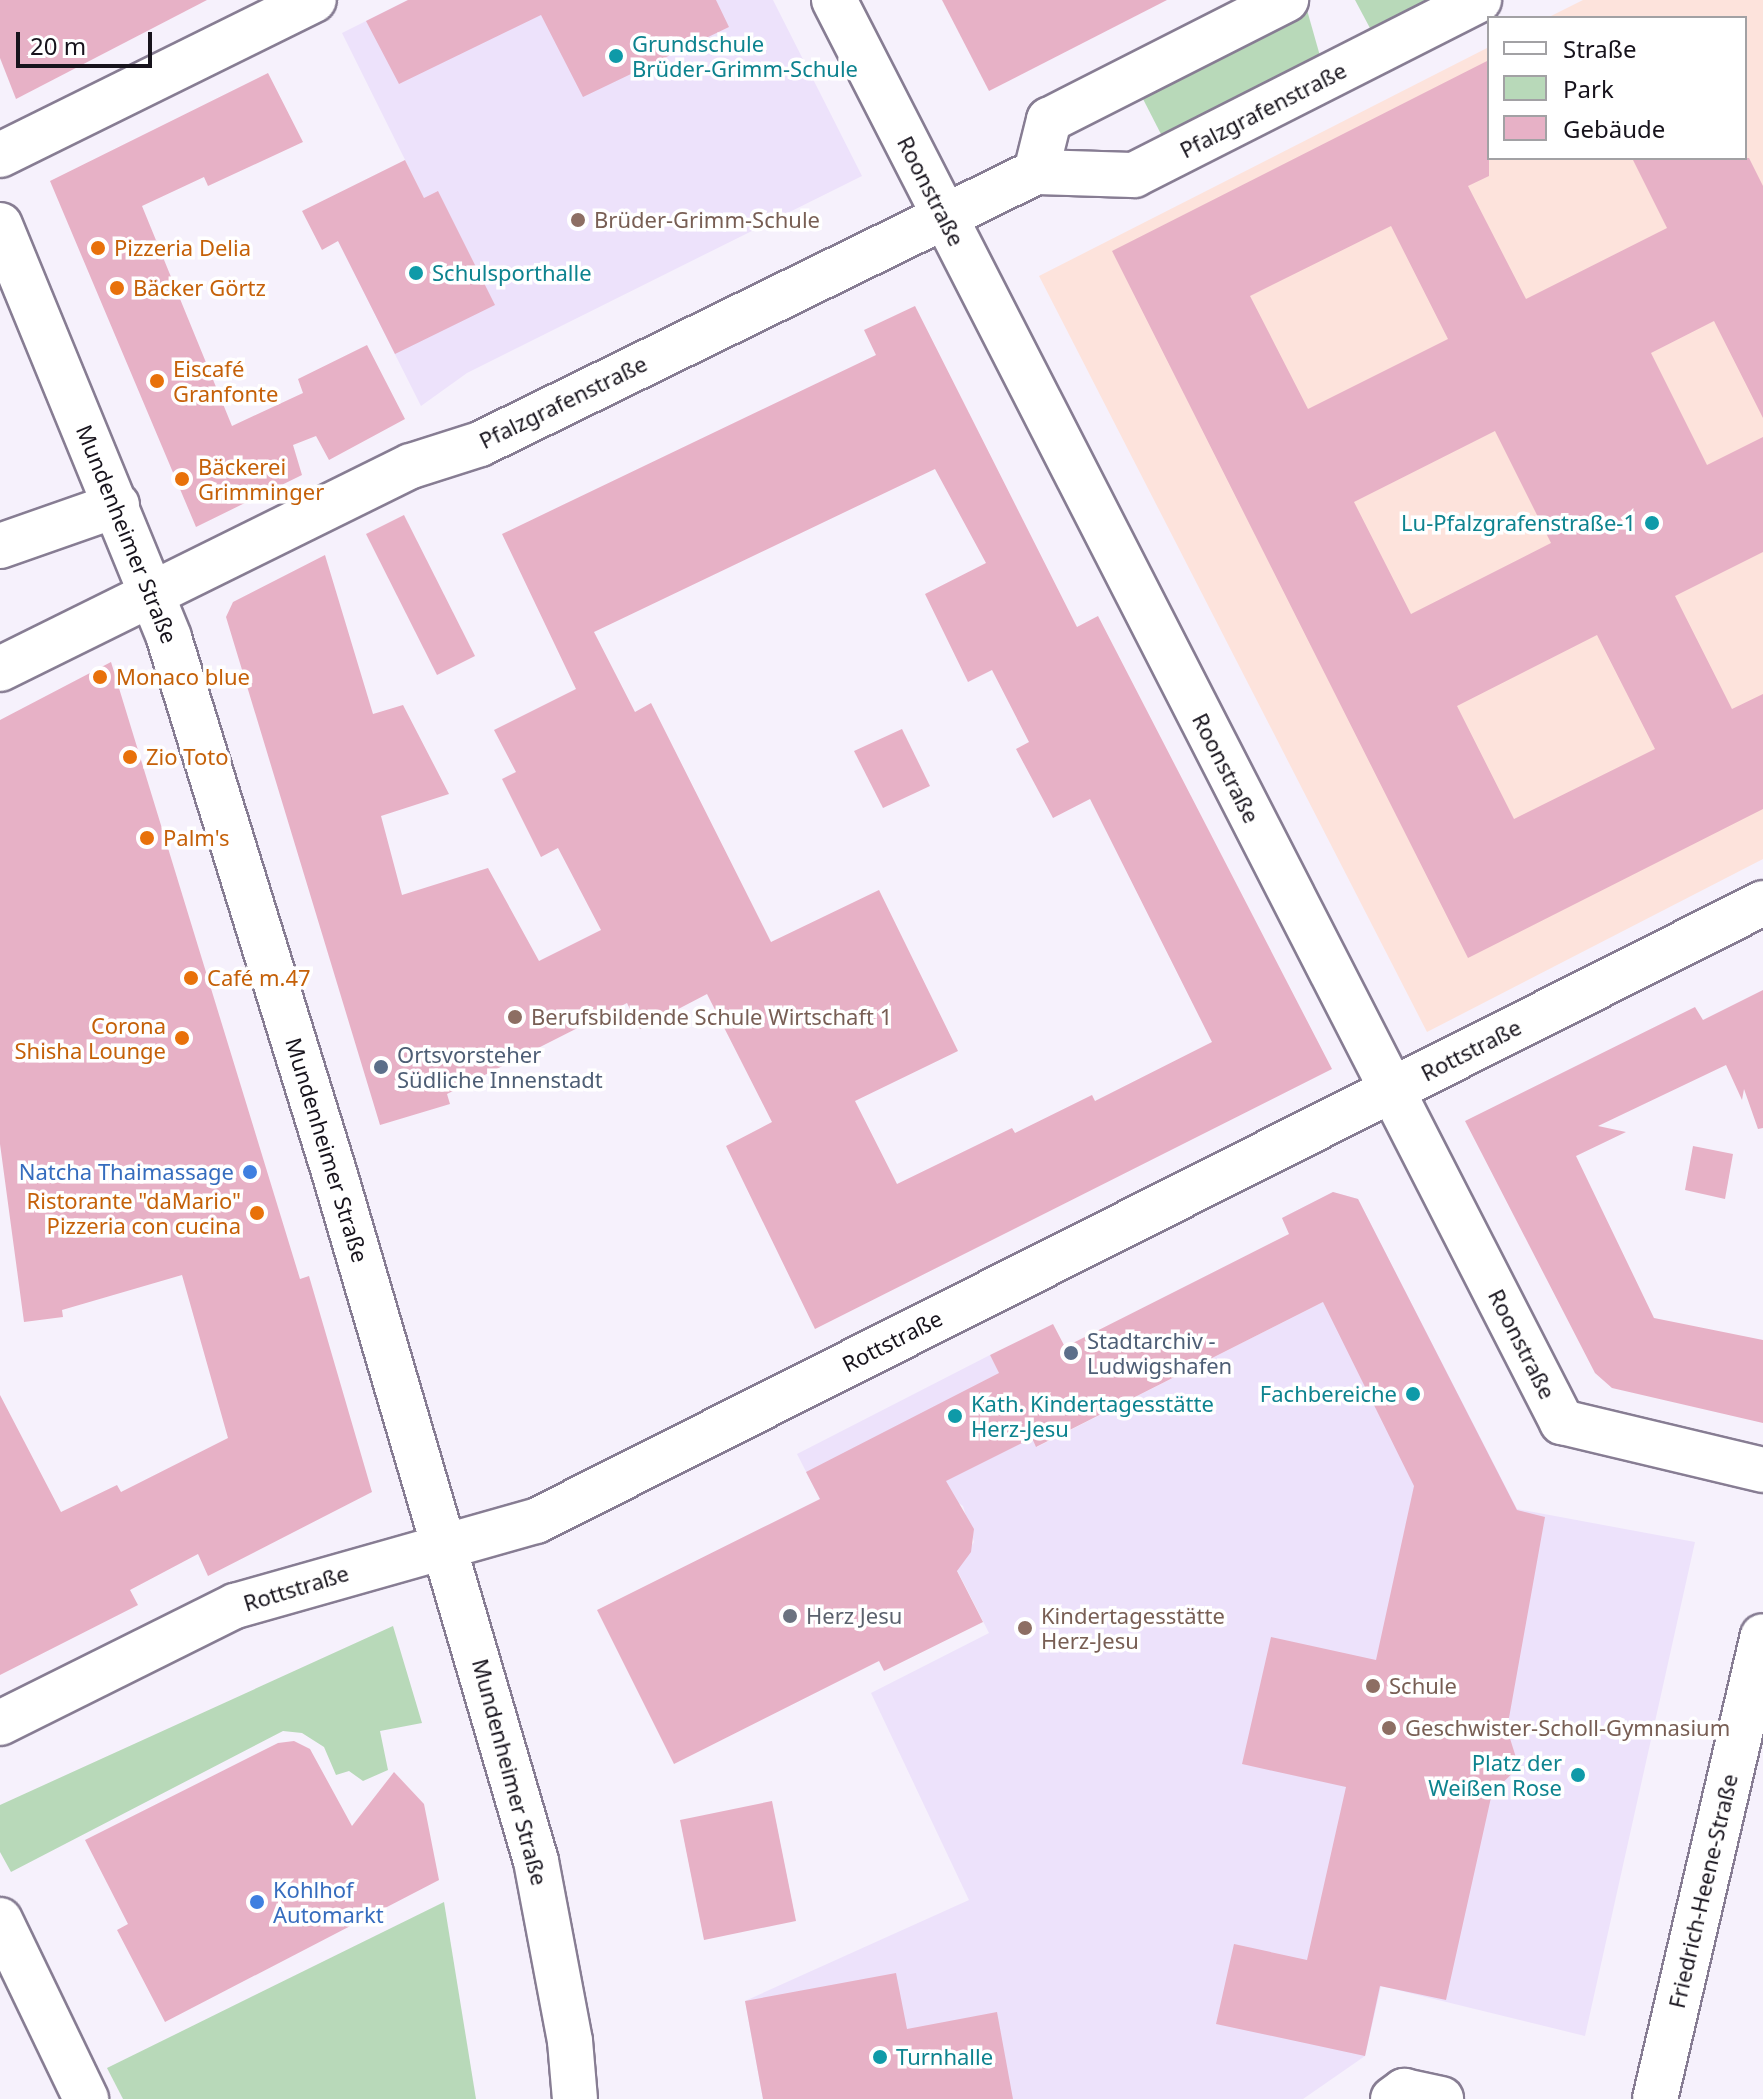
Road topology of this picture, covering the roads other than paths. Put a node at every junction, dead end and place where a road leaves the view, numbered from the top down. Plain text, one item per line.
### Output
1 (314, 0) edge
2 (834, 0) edge
3 (1286, 0) edge
4 (1479, 0) edge
5 (0, 155) edge
6 (1036, 172) junction
7 (945, 218) junction
8 (0, 225) edge
9 (117, 505) junction
10 (0, 546) edge
11 (152, 592) junction
12 (0, 669) edge
13 (1763, 903) edge
14 (1391, 1090) junction
15 (1763, 1470) edge
16 (446, 1546) junction
17 (1763, 1636) edge
18 (0, 1723) edge
19 (0, 1920) edge
20 (86, 2099) edge
21 (575, 2099) edge
22 (1393, 2099) edge
23 (1441, 2099) edge
24 (1655, 2099) edge

1 - 5 street
2 - 7 street, Roonstraße
3 - 6 street
4 - 6 street, Pfalzgrafenstraße
6 - 7 street, Pfalzgrafenstraße
7 - 11 street, Pfalzgrafenstraße
7 - 14 street, Roonstraße
8 - 9 street, Mundenheimer Straße
9 - 10 street
9 - 11 street, Mundenheimer Straße
11 - 12 street, Pfalzgrafenstraße
11 - 16 street, Mundenheimer Straße
13 - 14 street, Rottstraße
14 - 15 street, Roonstraße
14 - 16 street, Rottstraße
16 - 18 street, Rottstraße
16 - 21 street, Mundenheimer Straße
17 - 24 street, Friedrich-Heene-Straße
19 - 20 street
22 - 23 street

